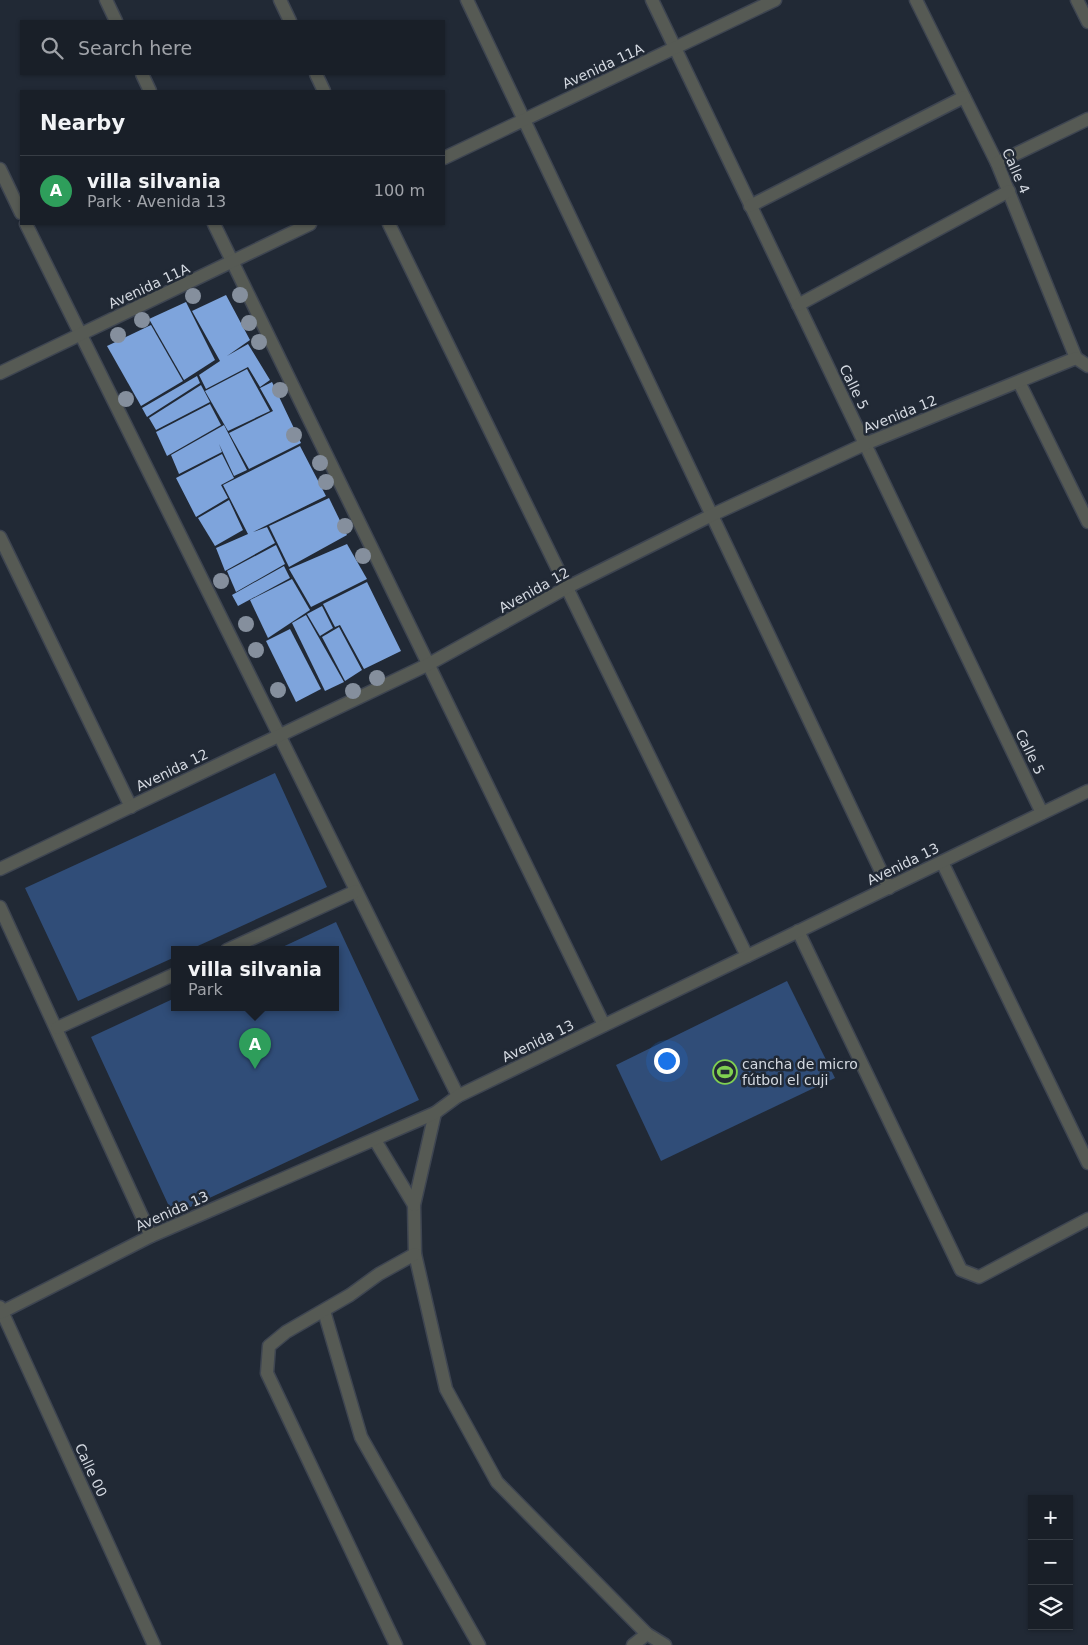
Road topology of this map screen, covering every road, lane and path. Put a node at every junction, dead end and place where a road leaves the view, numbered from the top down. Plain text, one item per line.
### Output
1 (106, 0) edge
2 (280, 0) edge
3 (468, 0) edge
4 (652, 0) edge
5 (776, 0) edge
6 (916, 0) edge
7 (1077, 0) edge
8 (116, 20) edge
9 (290, 20) edge
10 (1088, 22) edge
11 (675, 48) junction
12 (142, 75) edge
13 (316, 75) edge
14 (150, 90) edge
15 (324, 90) edge
16 (964, 97) junction
17 (1088, 119) edge
18 (524, 120) junction
19 (445, 158) edge
20 (997, 163) junction
21 (0, 169) edge
22 (1009, 191) junction
23 (750, 206) junction
24 (20, 211) edge
25 (26, 225) edge
26 (214, 225) edge
27 (308, 225) edge
28 (388, 225) edge
29 (233, 263) junction
30 (798, 305) junction
31 (80, 335) junction
32 (1076, 358) junction
33 (1088, 366) edge
34 (0, 374) edge
35 (1019, 382) junction
36 (865, 444) junction
37 (712, 515) junction
38 (1088, 522) edge
39 (0, 537) edge
40 (566, 588) junction
41 (429, 664) junction
42 (279, 736) junction
43 (1088, 792) edge
44 (131, 807) junction
45 (1042, 813) junction
46 (942, 862) junction
47 (0, 869) edge
48 (888, 888) junction
49 (356, 891) junction
50 (0, 907) edge
51 (798, 931) junction
52 (236, 946) edge
53 (747, 956) junction
54 (171, 976) edge
55 (604, 1025) junction
56 (57, 1028) junction
57 (458, 1096) junction
58 (435, 1112) junction
59 (375, 1140) junction
60 (1088, 1163) edge
61 (414, 1205) junction
62 (1088, 1219) edge
63 (151, 1236) junction
64 (415, 1254) junction
65 (1, 1311) edge
66 (324, 1311) junction
67 (647, 1634) junction
68 (154, 1645) edge
69 (396, 1645) edge
70 (479, 1645) edge
71 (634, 1645) edge
72 (665, 1645) edge

1 - 8 street
2 - 9 street
3 - 18 street
4 - 11 street, Calle 5
5 - 11 street, Avenida 11A
6 - 16 street, Calle 4
7 - 10 street
11 - 18 street, Avenida 11A
11 - 23 street, Calle 5
12 - 14 street
13 - 15 street
16 - 20 street, Calle 4
16 - 23 street
17 - 20 street
18 - 19 street, Avenida 11A
18 - 37 street
20 - 22 street, Calle 4
21 - 24 street
22 - 30 street
22 - 32 street, Calle 4
23 - 30 street, Calle 5
25 - 31 street
26 - 29 street
27 - 29 street, Avenida 11A
28 - 40 street
29 - 31 street, Avenida 11A
29 - 41 street
30 - 36 street, Calle 5
31 - 34 street, Avenida 11A
31 - 42 street
32 - 33 street
32 - 35 street, Avenida 12
35 - 36 street, Avenida 12
35 - 38 street
36 - 37 street, Avenida 12
36 - 45 street, Calle 5
37 - 40 street, Avenida 12
37 - 48 street
39 - 44 street
40 - 41 street, Avenida 12
40 - 53 street
41 - 42 street, Avenida 12
41 - 55 street
42 - 44 street, Avenida 12
42 - 49 street
43 - 45 street, Avenida 13
44 - 47 street, Avenida 12
45 - 46 street, Avenida 13
46 - 48 street, Avenida 13
46 - 60 street
48 - 51 street, Avenida 13
49 - 52 street
49 - 57 street
50 - 56 street
51 - 53 street, Avenida 13
51 - 62 street
53 - 55 street, Avenida 13
54 - 56 street
55 - 57 street, Avenida 13
56 - 63 street
57 - 58 street, Avenida 13
58 - 59 street, Avenida 13
58 - 61 street
59 - 61 street
59 - 63 street, Avenida 13
61 - 64 street
63 - 65 street, Avenida 13
64 - 66 street
64 - 67 street
65 - 68 street, Calle 00
66 - 69 street
66 - 70 street
67 - 71 street
67 - 72 street

